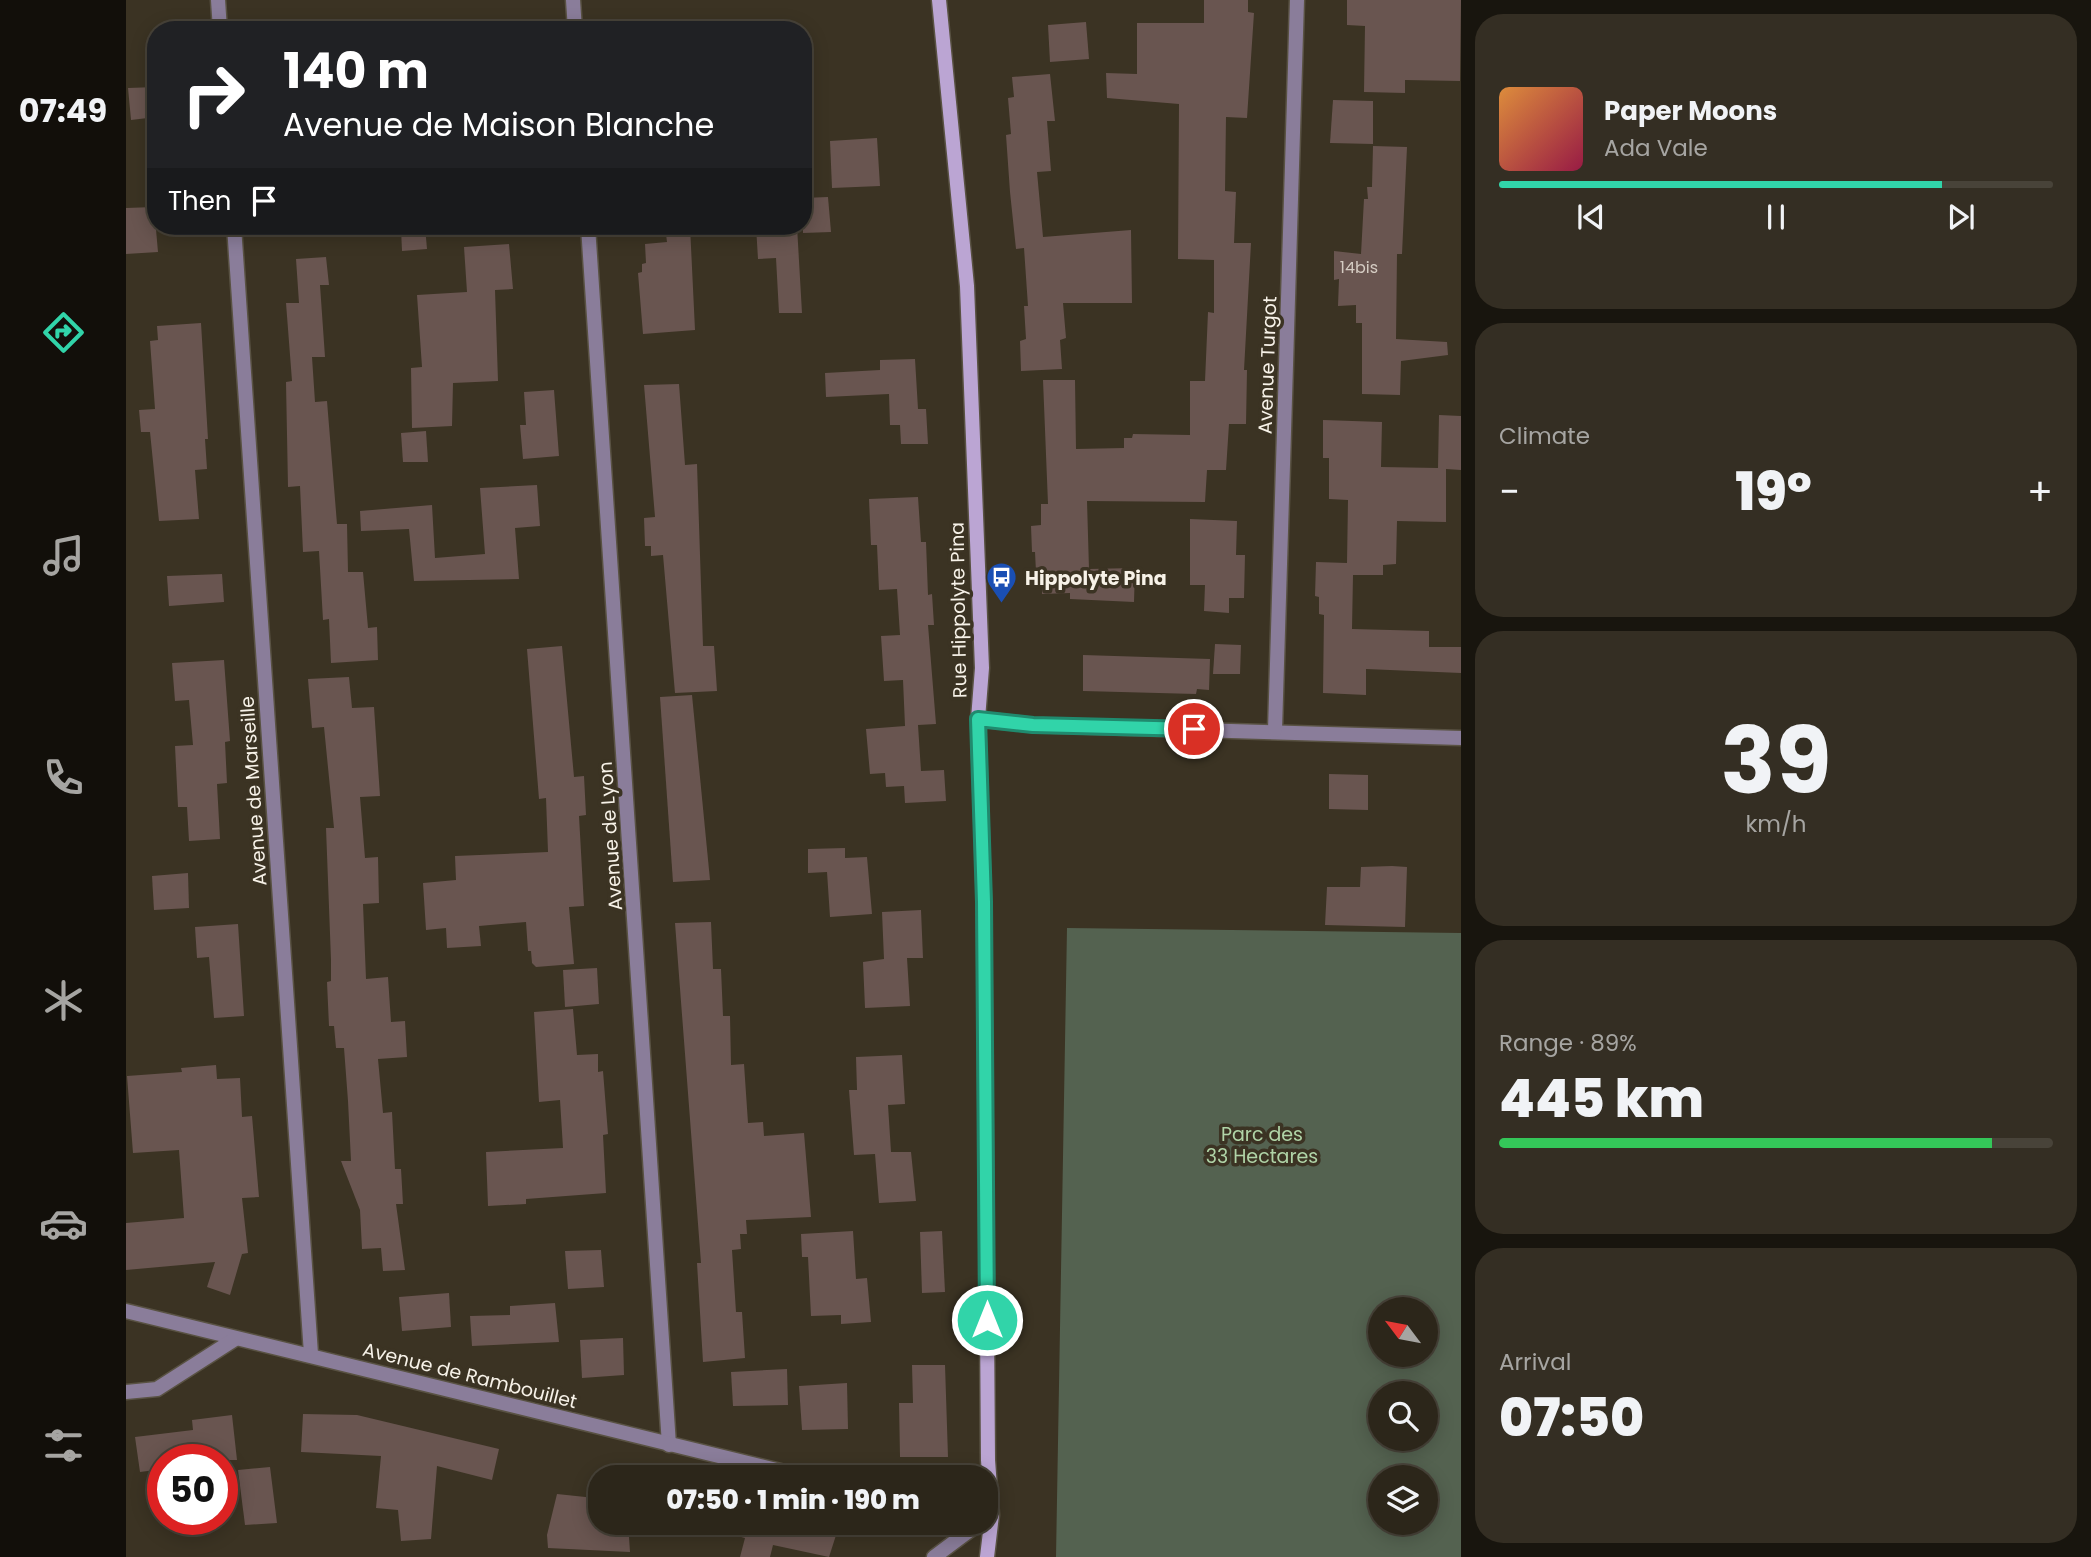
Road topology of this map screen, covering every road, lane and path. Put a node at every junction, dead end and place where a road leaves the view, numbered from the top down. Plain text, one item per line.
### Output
1 (218, 0) edge
2 (573, 0) edge
3 (939, 0) edge
4 (1297, 0) edge
5 (219, 21) edge
6 (574, 21) edge
7 (234, 235) edge
8 (589, 235) edge
9 (978, 719) junction
10 (1275, 730) junction
11 (1461, 738) edge
12 (126, 1311) edge
13 (235, 1339) junction
14 (311, 1354) junction
15 (126, 1392) edge
16 (669, 1444) junction
17 (756, 1465) edge
18 (987, 1465) edge
19 (963, 1535) edge
20 (986, 1535) edge
21 (934, 1557) edge
22 (987, 1557) edge

1 - 5 street
2 - 6 street
3 - 9 main road, Rue Hippolyte Pina
4 - 10 street, Avenue Turgot
7 - 14 street, Avenue de Marseille
8 - 16 street, Avenue de Lyon
9 - 10 street
9 - 18 main road, Rue Hippolyte Pina
10 - 11 street
12 - 13 street, Avenue de Rambouillet
13 - 14 street, Avenue de Rambouillet
13 - 15 street
14 - 16 street, Avenue de Rambouillet
16 - 17 street, Avenue de Rambouillet
19 - 21 street
20 - 22 main road, Rue Hippolyte Pina

